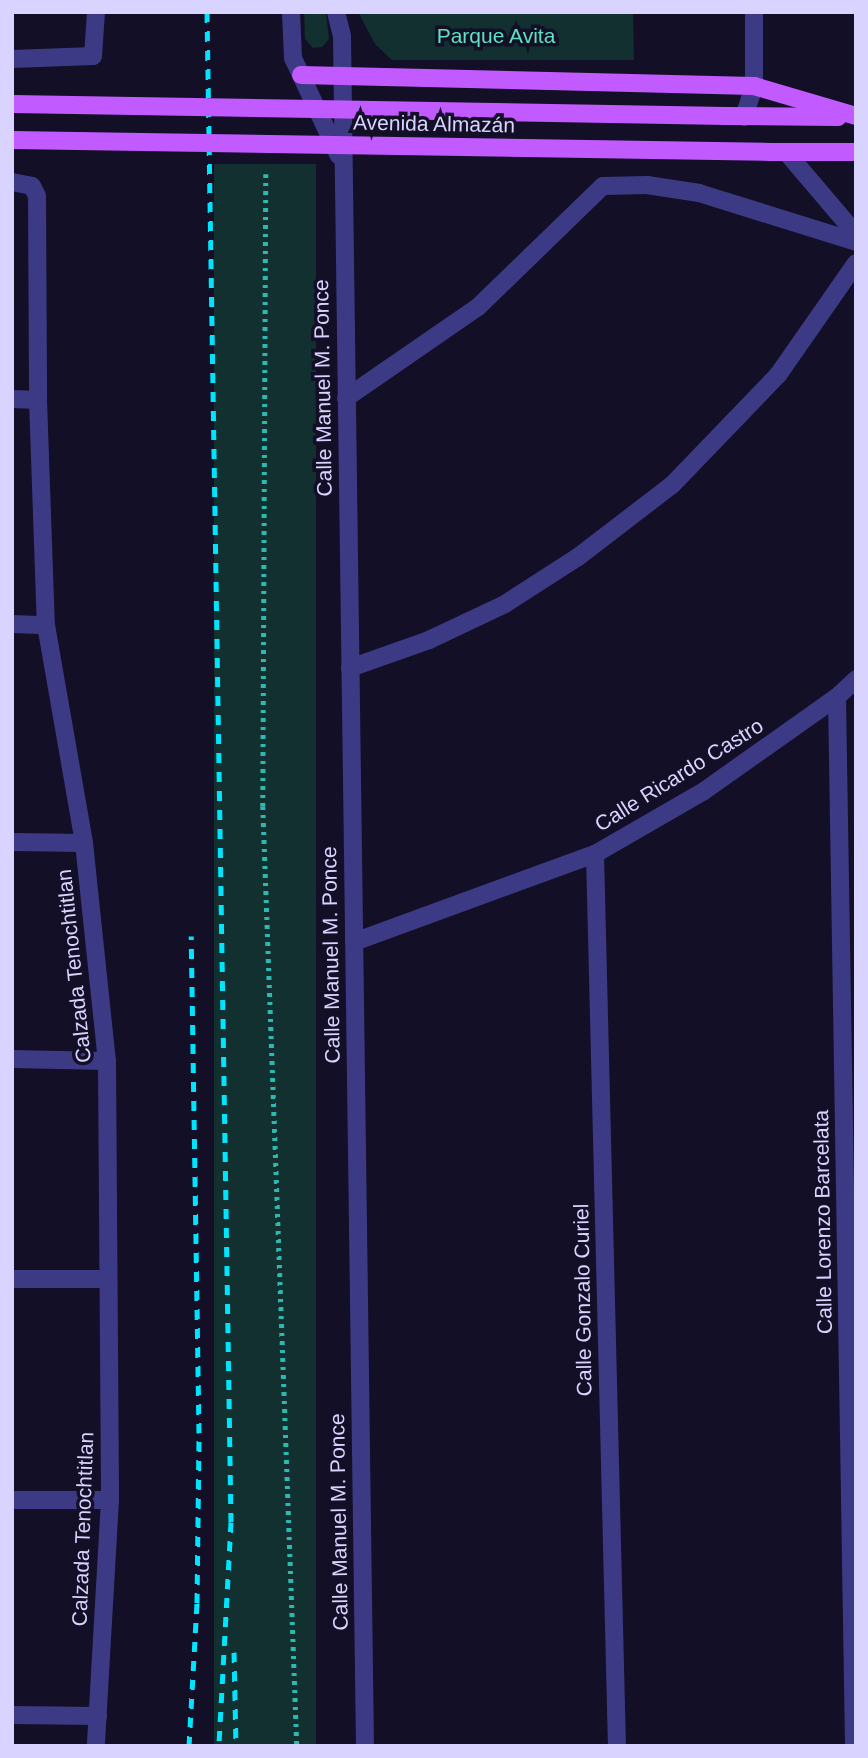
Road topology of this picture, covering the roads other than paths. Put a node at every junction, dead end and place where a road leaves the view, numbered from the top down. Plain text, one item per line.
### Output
1 (96, 12) edge
2 (291, 12) edge
3 (336, 12) edge
4 (754, 12) edge
5 (12, 59) edge
6 (301, 75) junction
7 (342, 76) junction
8 (754, 86) junction
9 (12, 104) edge
10 (735, 117) junction
11 (856, 117) edge
12 (12, 140) edge
13 (856, 152) edge
14 (780, 153) junction
15 (343, 164) junction
16 (12, 182) edge
17 (856, 234) edge
18 (856, 242) edge
19 (856, 263) edge
20 (346, 398) junction
21 (12, 399) edge
22 (38, 400) junction
23 (12, 624) edge
24 (46, 625) junction
25 (350, 668) junction
26 (856, 679) edge
27 (837, 697) junction
28 (12, 842) edge
29 (84, 843) junction
30 (595, 854) junction
31 (354, 942) junction
32 (12, 1059) edge
33 (107, 1061) junction
34 (12, 1279) edge
35 (106, 1279) junction
36 (12, 1500) edge
37 (110, 1500) junction
38 (12, 1715) edge
39 (98, 1716) junction
40 (96, 1746) edge
41 (365, 1746) edge
42 (617, 1746) edge
43 (854, 1746) edge

1 - 5 street
2 - 6 street, Calle Manuel M. Ponce
3 - 7 street, Calle Manuel M. Ponce
4 - 8 street
6 - 7 main road
6 - 15 street, Calle Manuel M. Ponce
7 - 8 main road
7 - 15 street, Calle Manuel M. Ponce
8 - 10 street
8 - 11 main road
9 - 10 main road, Avenida Almazán, bridge
10 - 11 main road, Avenida Almazán
12 - 14 main road, Avenida Almazán, bridge
13 - 14 main road, Avenida Almazán
14 - 17 street
15 - 20 street, Calle Manuel M. Ponce
16 - 22 street, Calzada Tenochtitlan
18 - 20 street
19 - 25 street
20 - 25 street, Calle Manuel M. Ponce
21 - 22 street
22 - 24 street, Calzada Tenochtitlan
23 - 24 street
24 - 29 street, Calzada Tenochtitlan
25 - 31 street, Calle Manuel M. Ponce
26 - 27 street, Calle Ricardo Castro
27 - 30 street, Calle Ricardo Castro
27 - 43 street, Calle Lorenzo Barcelata
28 - 29 street
29 - 33 street, Calzada Tenochtitlan
30 - 31 street, Calle Ricardo Castro
30 - 42 street, Calle Gonzalo Curiel
31 - 41 street, Calle Manuel M. Ponce
32 - 33 street
33 - 35 street, Calzada Tenochtitlan
34 - 35 street
35 - 37 street, Calzada Tenochtitlan
36 - 37 street
37 - 39 street, Calzada Tenochtitlan
38 - 39 street
39 - 40 street, Calzada Tenochtitlan

